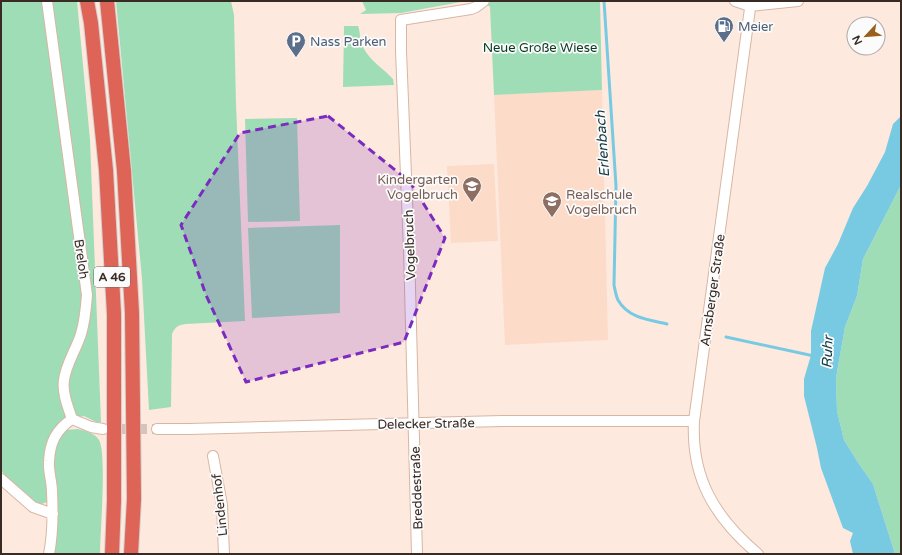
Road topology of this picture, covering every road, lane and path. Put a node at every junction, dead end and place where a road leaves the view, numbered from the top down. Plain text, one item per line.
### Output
1 (47, 1) edge
2 (87, 1) edge
3 (107, 1) edge
4 (484, 1) edge
5 (735, 1) edge
6 (798, 1) edge
7 (750, 4) edge
8 (72, 419) junction
9 (694, 421) junction
10 (414, 423) junction
11 (103, 429) tunnel mouth
12 (157, 429) tunnel mouth
13 (213, 456) dead end
14 (1, 479) edge
15 (53, 514) junction
16 (49, 554) edge
17 (112, 554) edge
18 (131, 554) edge
19 (224, 554) edge
20 (417, 554) edge
21 (758, 554) edge

1 - 8 street, Breloh
2 - 17 highway, A 46
3 - 18 highway, A 46
4 - 10 street, Vogelbruch
5 - 7 street
6 - 7 street
7 - 9 street, Arnsberger Straße
8 - 11 street
8 - 15 street
9 - 10 street, Delecker Straße
9 - 21 street, Arnsberger Straße
10 - 12 street, Delecker Straße
10 - 20 street, Breddestraße
13 - 19 street, Lindenhof
14 - 15 street
15 - 16 street

